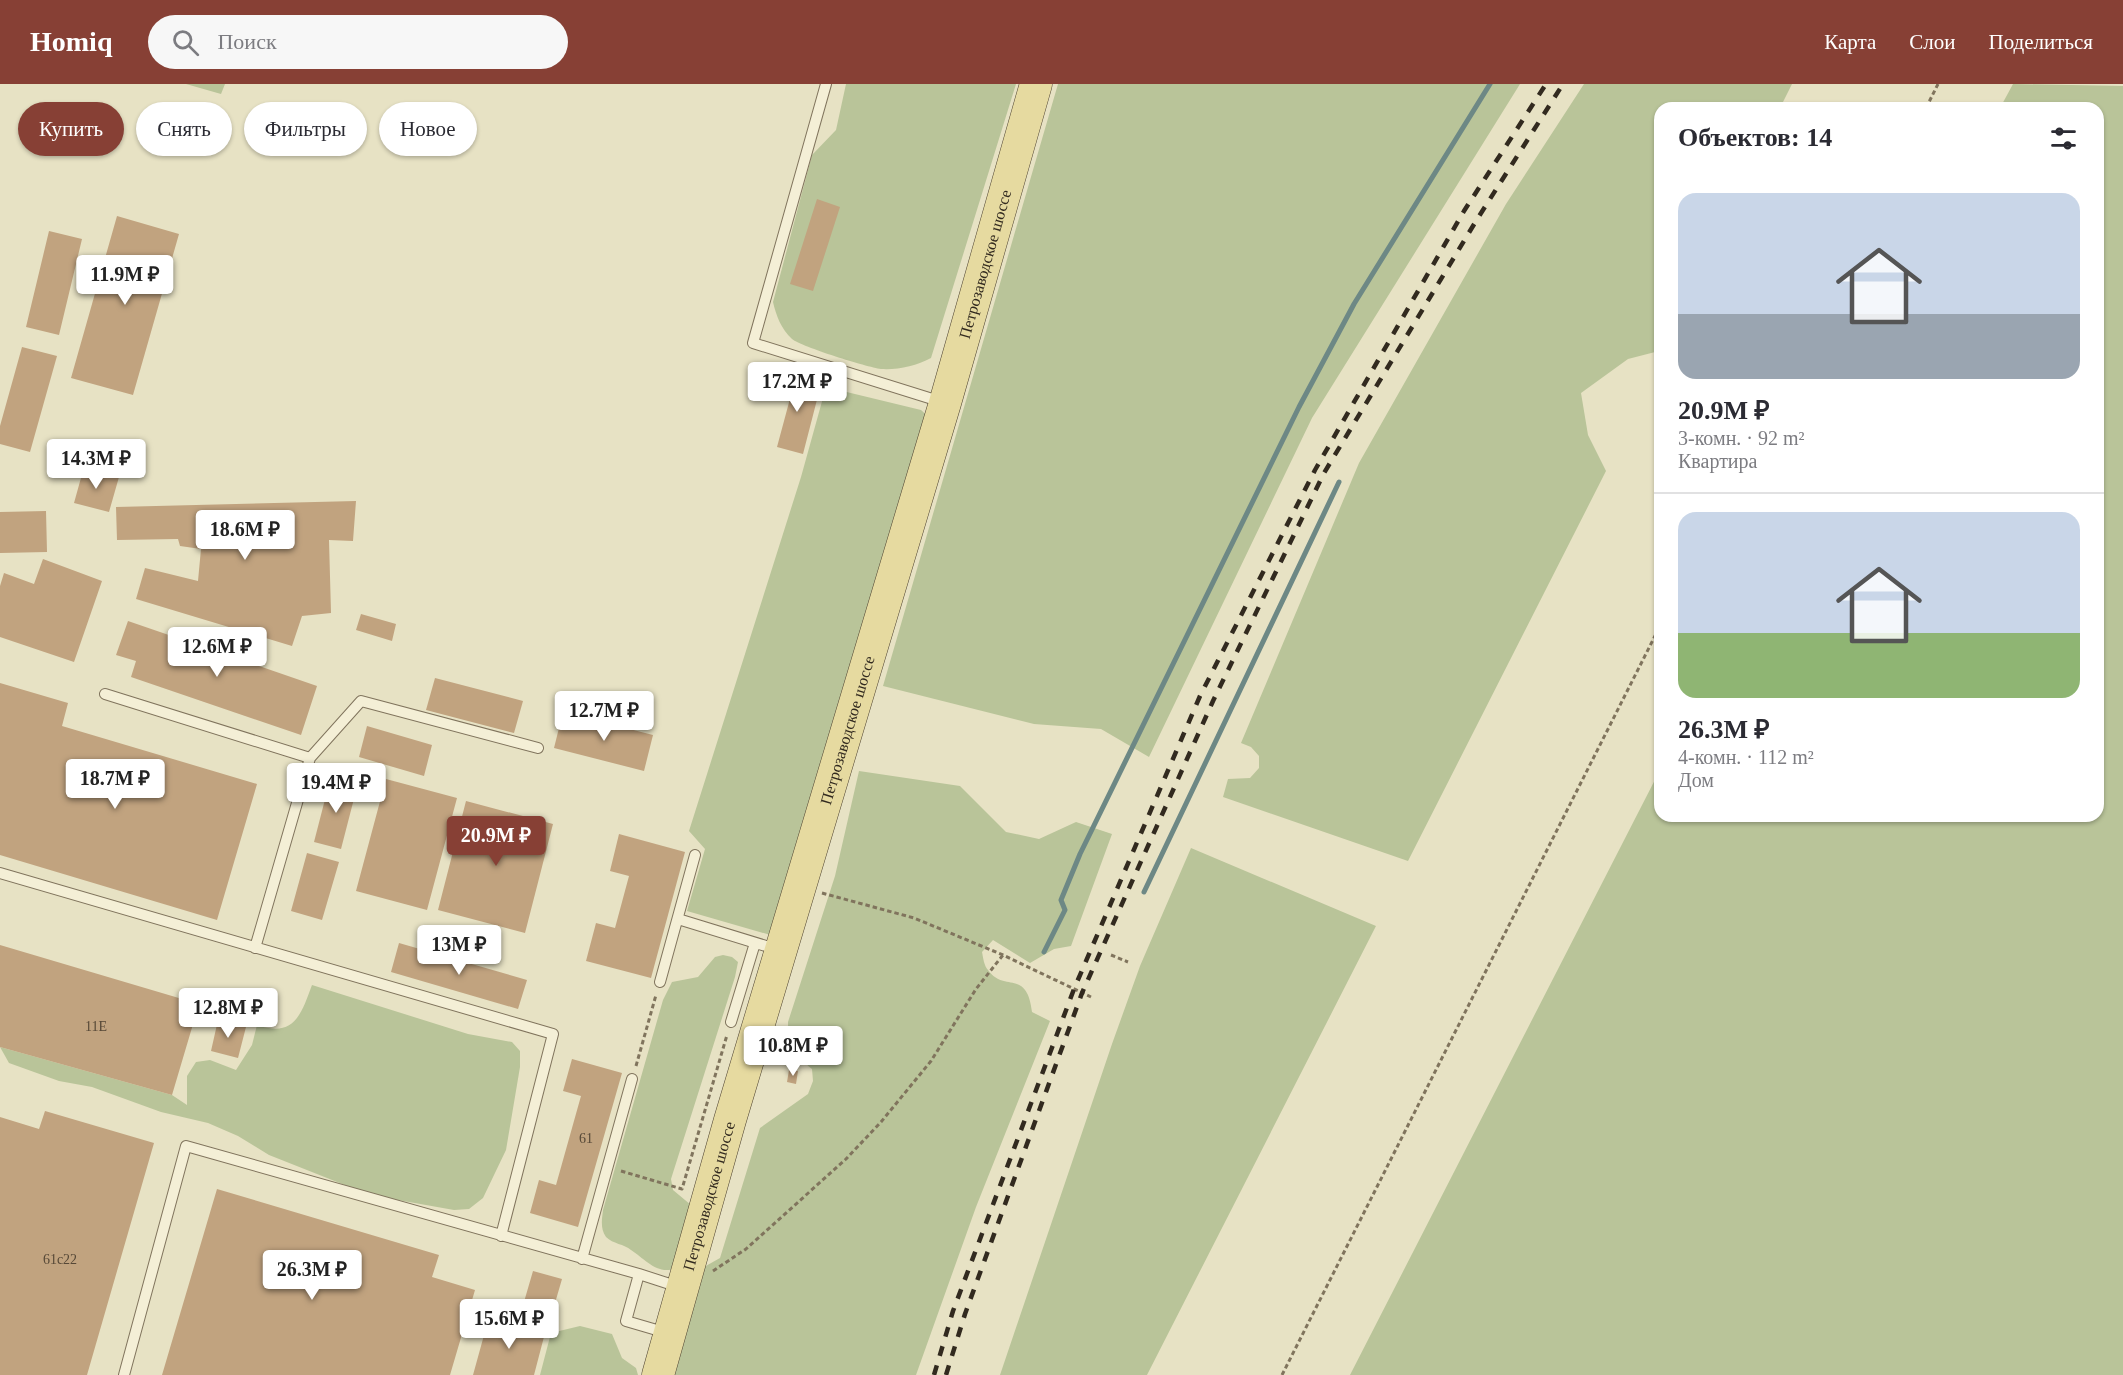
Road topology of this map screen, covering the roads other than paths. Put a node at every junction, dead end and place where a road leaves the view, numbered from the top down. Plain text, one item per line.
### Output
1 (826, 84) edge
2 (1036, 84) edge
3 (945, 403) junction
4 (105, 694) dead end
5 (538, 748) dead end
6 (310, 758) junction
7 (695, 855) dead end
8 (0, 873) edge
9 (678, 919) junction
10 (768, 947) junction
11 (255, 948) junction
12 (660, 982) road end
13 (731, 1022) road end
14 (632, 1079) road end
15 (501, 1236) junction
16 (582, 1259) junction
17 (639, 1274) junction
18 (682, 1288) junction
19 (670, 1334) junction
20 (124, 1375) edge
21 (658, 1375) edge

1 - 3 lane
2 - 3 main road, Петрозаводское шоссе
3 - 10 main road, Петрозаводское шоссе
4 - 6 lane
5 - 6 lane
6 - 11 lane
7 - 9 lane
8 - 11 lane
9 - 10 lane
9 - 12 lane
10 - 13 lane
10 - 18 main road, Петрозаводское шоссе
11 - 15 lane
14 - 16 lane
15 - 16 lane
15 - 20 lane
16 - 17 lane
17 - 18 lane
17 - 19 lane
18 - 19 main road, Петрозаводское шоссе
19 - 21 main road, Петрозаводское шоссе

